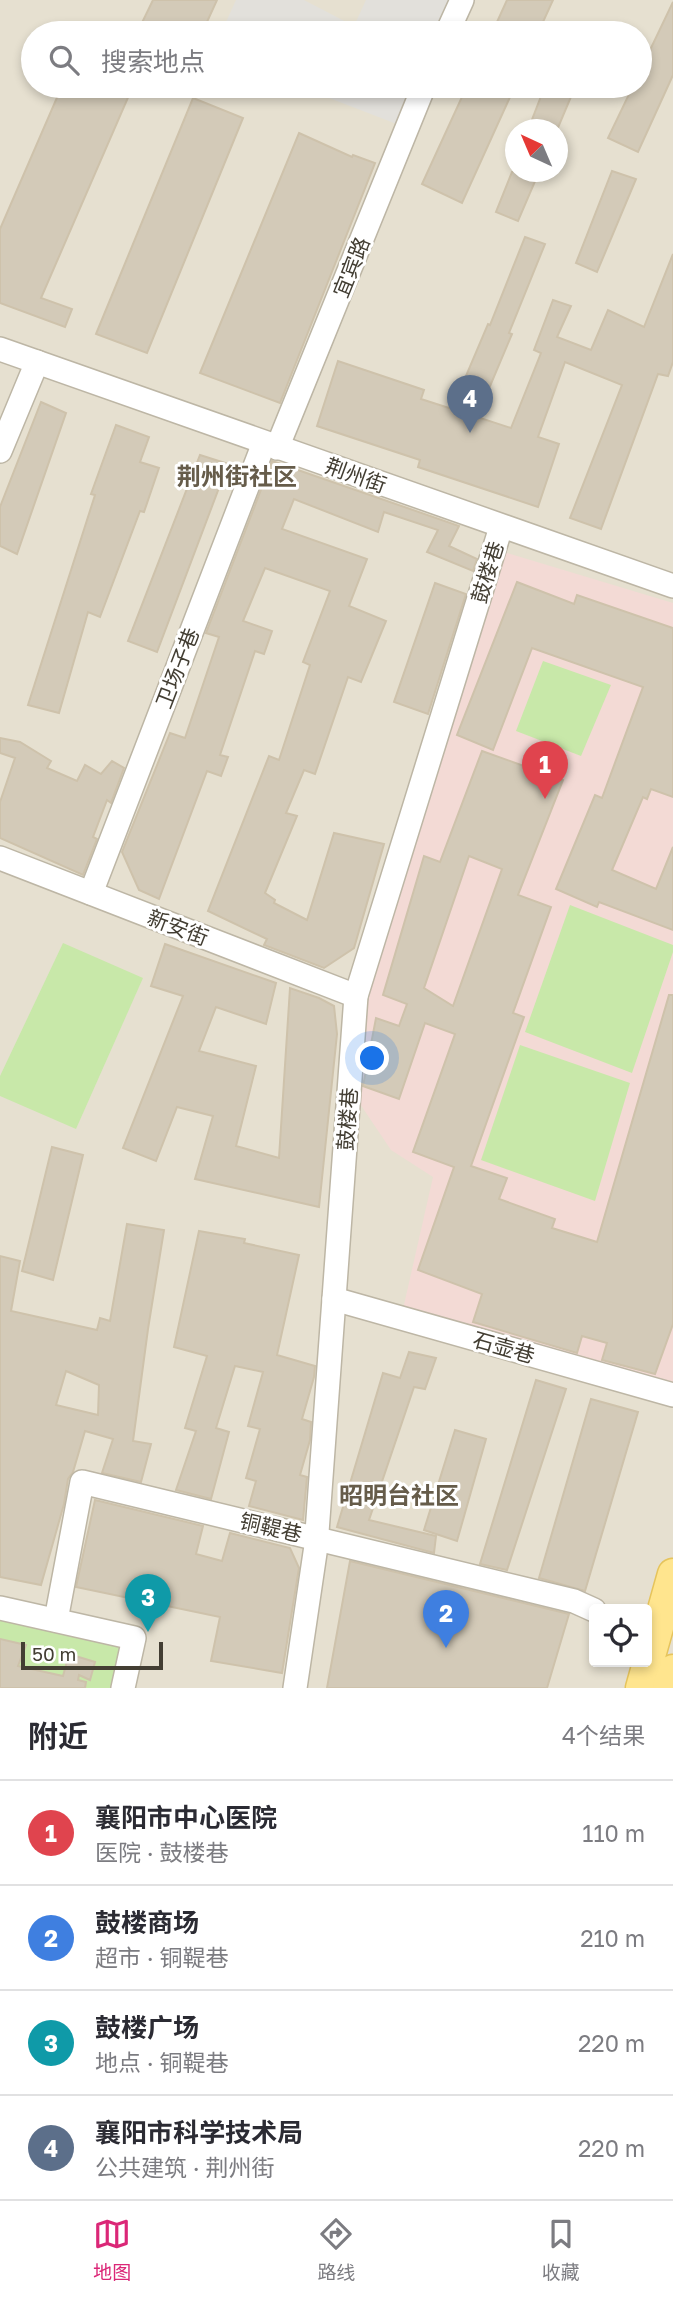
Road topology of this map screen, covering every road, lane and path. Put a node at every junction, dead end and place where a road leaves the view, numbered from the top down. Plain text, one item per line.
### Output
1 (462, 0) edge
2 (452, 21) edge
3 (419, 98) edge
4 (0, 349) edge
5 (37, 362) junction
6 (270, 445) junction
7 (0, 451) edge
8 (501, 527) junction
9 (673, 586) edge
10 (0, 858) edge
11 (91, 893) junction
12 (356, 996) junction
13 (334, 1299) junction
14 (673, 1395) edge
15 (317, 1538) junction
16 (673, 1574) edge
17 (0, 1608) edge
18 (589, 1608) edge
19 (56, 1620) junction
20 (652, 1631) edge
21 (645, 1667) edge
22 (673, 1670) edge
23 (123, 1688) edge
24 (295, 1688) edge
25 (641, 1688) edge
26 (668, 1688) edge

1 - 2 street
3 - 6 street, 宜宾路
4 - 5 street, 荆州街
5 - 6 street, 荆州街
5 - 7 street
6 - 8 street, 荆州街
6 - 11 street, 卫场子巷
8 - 9 street, 荆州街
8 - 12 street, 鼓楼巷
10 - 11 street, 新安街
11 - 12 street, 新安街
12 - 13 street, 鼓楼巷
13 - 14 street, 石壶巷
13 - 15 street, 鼓楼巷
15 - 18 street, 铜鞮巷
15 - 19 street, 铜鞮巷
15 - 24 street, 鼓楼巷
16 - 20 main road
17 - 19 street
19 - 23 street
21 - 25 main road
22 - 26 main road

